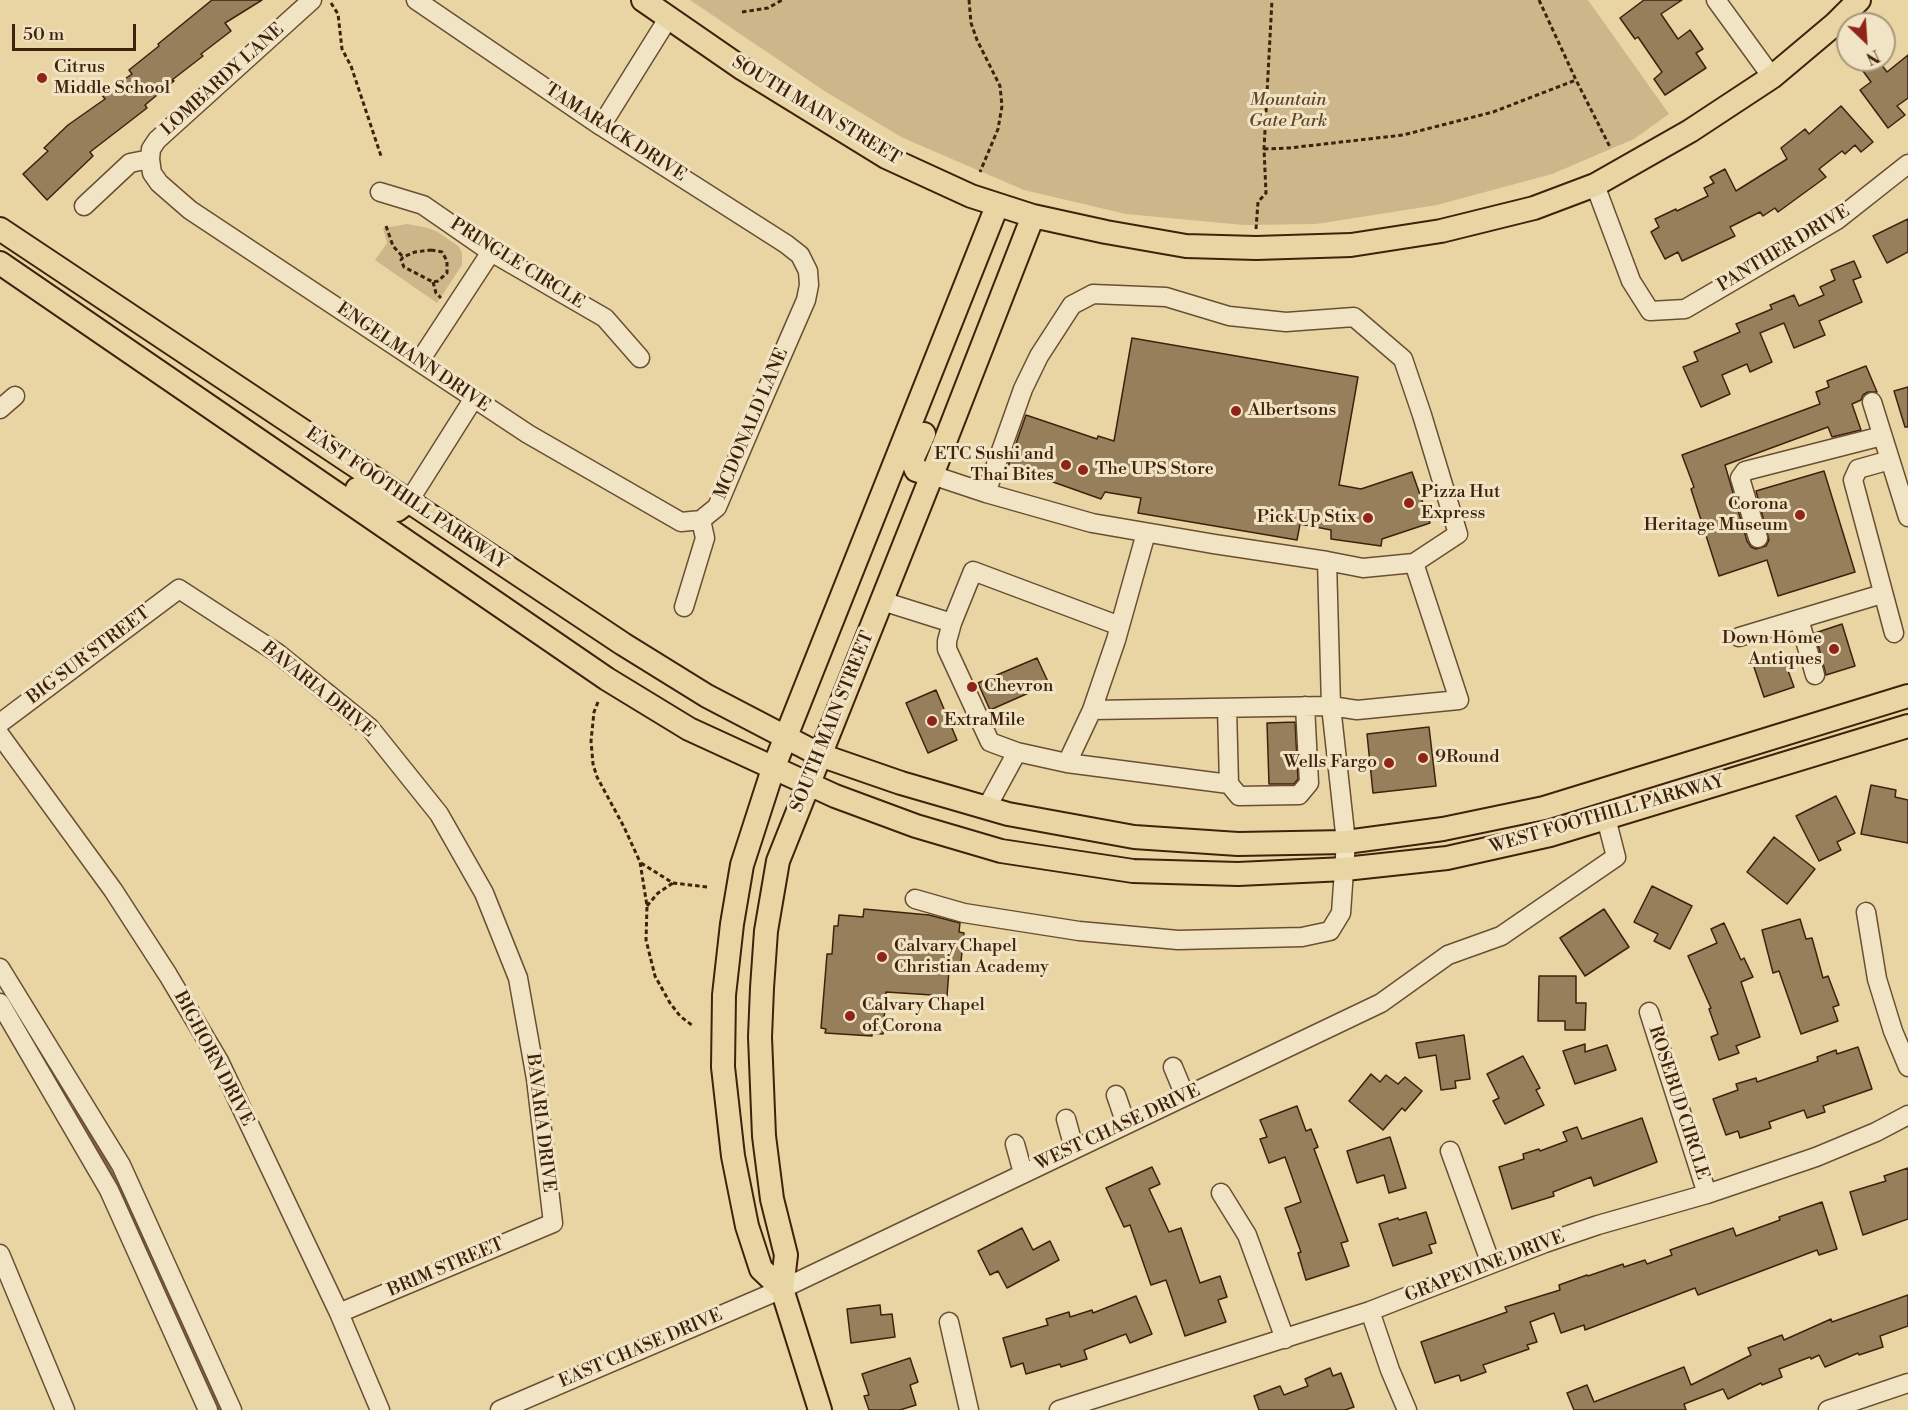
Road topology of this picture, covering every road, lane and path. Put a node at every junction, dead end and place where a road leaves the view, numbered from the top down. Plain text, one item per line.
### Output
1 (312, 0) edge
2 (416, 0) edge
3 (643, 0) edge
4 (782, 0) edge
5 (969, 0) edge
6 (1272, 0) edge
7 (1539, 0) edge
8 (1716, 0) edge
9 (1859, 0) edge
10 (331, 3) dead end
11 (742, 12) dead end
12 (669, 17) junction
13 (1772, 77) junction
14 (1576, 80) junction
15 (601, 126) junction
16 (1610, 147) dead end
17 (1264, 149) junction
18 (381, 156) dead end
19 (150, 159) junction
20 (1908, 164) edge
21 (980, 172) dead end
22 (1595, 185) junction
23 (380, 192) dead end
24 (84, 206) dead end
25 (998, 206) junction
26 (1033, 216) junction
27 (386, 226) dead end
28 (0, 229) edge
29 (1256, 248) junction
30 (491, 252) junction
31 (403, 257) junction
32 (0, 263) edge
33 (808, 271) joint
34 (433, 282) junction
35 (442, 299) dead end
36 (640, 358) dead end
37 (419, 362) junction
38 (925, 392) junction
39 (15, 396) dead end
40 (474, 398) junction
41 (1872, 402) dead end
42 (0, 409) edge
43 (220, 413) junction
44 (1882, 436) junction
45 (1890, 460) junction
46 (932, 476) junction
47 (986, 493) junction
48 (409, 501) junction
49 (1908, 517) edge
50 (701, 520) junction
51 (1146, 533) junction
52 (1758, 538) dead end
53 (1328, 561) junction
54 (1414, 564) junction
55 (179, 589) joint
56 (1882, 594) junction
57 (882, 601) junction
58 (684, 607) dead end
59 (1799, 619) junction
60 (951, 623) junction
61 (1120, 626) junction
62 (1893, 633) dead end
63 (1739, 637) dead end
64 (1815, 675) dead end
65 (1908, 696) edge
66 (598, 702) dead end
67 (1305, 706) junction
68 (1331, 706) junction
69 (1227, 708) junction
70 (1092, 710) junction
71 (0, 723) edge
72 (1908, 726) edge
73 (0, 735) edge
74 (786, 738) junction
75 (1017, 752) junction
76 (820, 756) junction
77 (1067, 763) junction
78 (773, 769) junction
79 (808, 784) junction
80 (1229, 784) junction
81 (987, 807) junction
82 (1606, 818) junction
83 (1346, 842) junction
84 (640, 862) junction
85 (1345, 869) junction
86 (673, 883) junction
87 (707, 888) dead end
88 (915, 899) dead end
89 (647, 906) junction
90 (1866, 912) dead end
91 (0, 968) edge
92 (0, 1003) edge
93 (1649, 1012) dead end
94 (693, 1026) dead end
95 (1173, 1066) dead end
96 (1908, 1067) edge
97 (1116, 1095) dead end
98 (1185, 1096) junction
99 (1908, 1115) edge
100 (1066, 1119) dead end
101 (1126, 1124) junction
102 (1015, 1144) dead end
103 (1074, 1148) junction
104 (1450, 1151) dead end
105 (1023, 1173) junction
106 (1221, 1193) dead end
107 (1707, 1194) junction
108 (553, 1223) joint
109 (0, 1254) edge
110 (1491, 1264) junction
111 (782, 1289) junction
112 (1370, 1311) junction
113 (339, 1313) junction
114 (949, 1322) dead end
115 (1285, 1339) junction
116 (1908, 1383) edge
117 (65, 1410) edge
118 (208, 1410) edge
119 (232, 1410) edge
120 (380, 1410) edge
121 (500, 1410) edge
122 (820, 1410) edge
123 (969, 1410) edge
124 (1059, 1410) edge
125 (1407, 1410) edge
126 (1828, 1410) edge

1 - 19 street, LOMBARDY LANE
2 - 15 street, TAMARACK DRIVE
3 - 12 main road, SOUTH MAIN STREET
4 - 11 path
5 - 21 path
6 - 17 path
7 - 14 path
8 - 13 street
9 - 13 main road
10 - 18 path
12 - 15 street
12 - 25 main road, SOUTH MAIN STREET
13 - 22 main road
14 - 16 path
14 - 17 path
15 - 33 street, TAMARACK DRIVE
17 - 29 path
19 - 24 street
19 - 37 street, ENGELMANN DRIVE
20 - 22 street, PANTHER DRIVE
22 - 29 main road
23 - 30 street, PRINGLE CIRCLE
25 - 26 main road, SOUTH MAIN STREET
25 - 38 main road, SOUTH MAIN STREET
26 - 29 main road
26 - 46 main road, SOUTH MAIN STREET
27 - 31 path
28 - 48 main road, EAST FOOTHILL PARKWAY
30 - 36 street, PRINGLE CIRCLE
30 - 37 street
31 - 34 path
31 - 34 path
32 - 43 main road, EAST FOOTHILL PARKWAY
33 - 50 street, MCDONALD LANE
34 - 35 path
37 - 40 street, ENGELMANN DRIVE
38 - 46 main road
38 - 74 main road, SOUTH MAIN STREET
39 - 42 street
40 - 48 street
40 - 50 street, ENGELMANN DRIVE
41 - 44 street
43 - 48 main road
43 - 78 main road, EAST FOOTHILL PARKWAY
44 - 45 street
44 - 52 street
45 - 49 street
45 - 56 street
46 - 47 street
46 - 57 main road, SOUTH MAIN STREET
47 - 51 street
47 - 54 street
48 - 74 main road, EAST FOOTHILL PARKWAY
50 - 58 street
51 - 53 street
51 - 61 street
53 - 54 street
53 - 68 street
54 - 68 street
55 - 71 street, BIG SUR STREET
55 - 108 street, BAVARIA DRIVE
56 - 59 street
56 - 62 street
57 - 60 street
57 - 76 main road, SOUTH MAIN STREET
59 - 63 street
59 - 64 street
60 - 61 street
60 - 75 street
61 - 70 street
65 - 83 main road, WEST FOOTHILL PARKWAY
66 - 84 path
67 - 68 street
67 - 69 street
67 - 80 street
68 - 83 street
69 - 70 street
69 - 80 street
70 - 77 street
72 - 82 main road, WEST FOOTHILL PARKWAY
73 - 113 street, BIGHORN DRIVE
74 - 76 main road, EAST FOOTHILL PARKWAY
74 - 78 main road, SOUTH MAIN STREET
75 - 77 street
75 - 81 street
76 - 79 main road, SOUTH MAIN STREET
76 - 81 main road, WEST FOOTHILL PARKWAY
77 - 80 street
78 - 79 main road, EAST FOOTHILL PARKWAY
78 - 111 main road, SOUTH MAIN STREET
79 - 85 main road, WEST FOOTHILL PARKWAY
79 - 111 main road, SOUTH MAIN STREET
81 - 83 main road, WEST FOOTHILL PARKWAY
82 - 85 main road, WEST FOOTHILL PARKWAY
82 - 98 street, WEST CHASE DRIVE
83 - 85 street
84 - 86 path
84 - 89 path
85 - 88 street
86 - 87 path
86 - 89 path
89 - 94 path
90 - 96 street
91 - 119 street
92 - 118 street
93 - 107 street, ROSEBUD CIRCLE
95 - 98 street
97 - 101 street
98 - 101 street, WEST CHASE DRIVE
99 - 107 street, GRAPEVINE DRIVE
100 - 103 street
101 - 103 street, WEST CHASE DRIVE
102 - 105 street
103 - 105 street, WEST CHASE DRIVE
104 - 110 street
105 - 111 street, WEST CHASE DRIVE
106 - 115 street
107 - 110 street, GRAPEVINE DRIVE
108 - 113 street, BRIM STREET
109 - 117 street
110 - 112 street, GRAPEVINE DRIVE
111 - 121 street, EAST CHASE DRIVE
111 - 122 main road, SOUTH MAIN STREET
112 - 115 street, GRAPEVINE DRIVE
112 - 125 street
113 - 120 street, BIGHORN DRIVE
114 - 123 street
115 - 124 street, GRAPEVINE DRIVE
116 - 126 street

